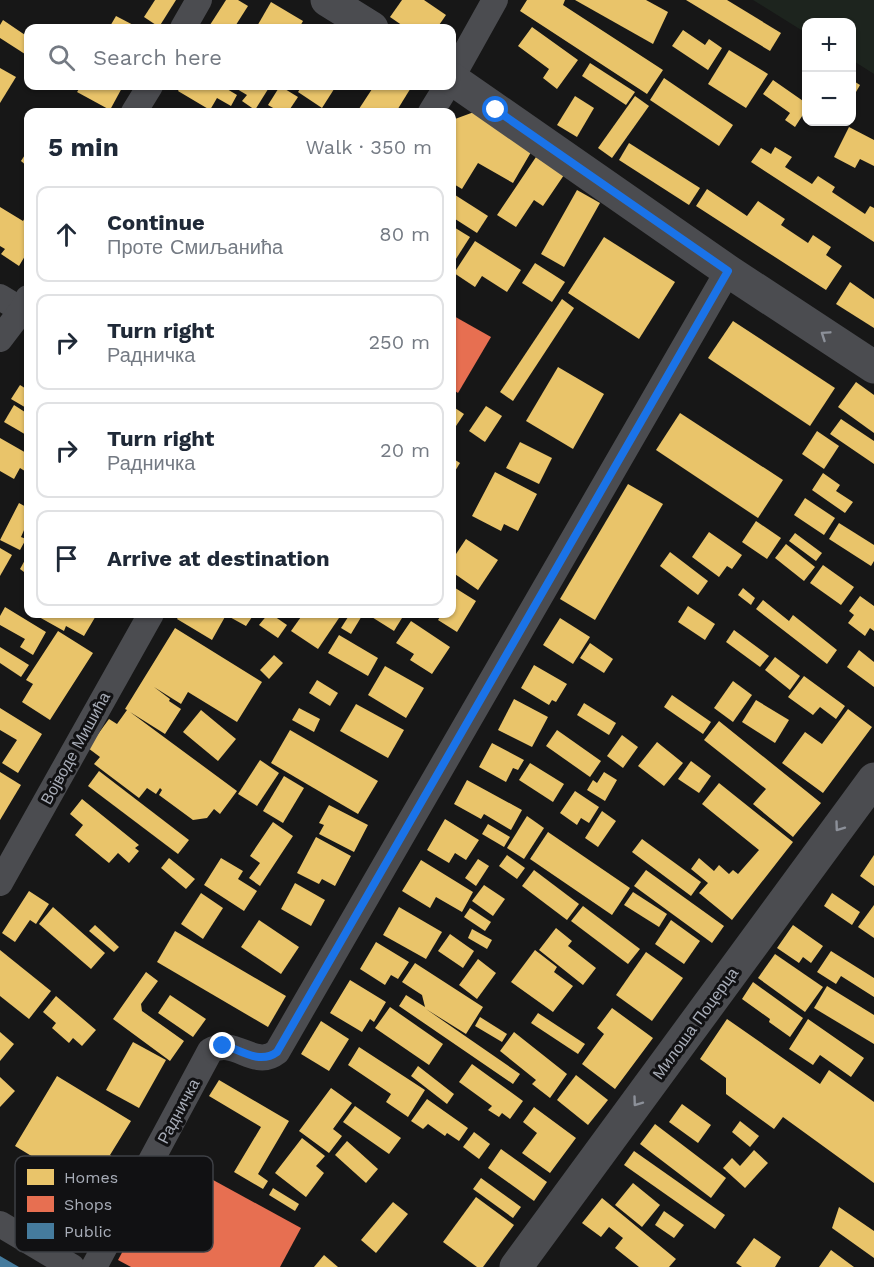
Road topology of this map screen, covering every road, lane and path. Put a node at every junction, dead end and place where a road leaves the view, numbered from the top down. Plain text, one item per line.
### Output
1 (199, 0) edge
2 (327, 0) edge
3 (495, 0) edge
4 (185, 24) edge
5 (366, 24) edge
6 (456, 71) edge
7 (456, 81) edge
8 (148, 90) edge
9 (445, 90) edge
10 (137, 108) edge
11 (433, 108) edge
12 (728, 271) junction
13 (20, 305) edge
14 (0, 339) edge
15 (874, 368) edge
16 (149, 618) edge
17 (874, 779) edge
18 (0, 883) edge
19 (154, 1156) edge
20 (0, 1224) edge
21 (15, 1233) edge
22 (47, 1252) edge
23 (102, 1252) edge
24 (72, 1267) edge
25 (94, 1267) edge
26 (516, 1267) edge

1 - 4 street
2 - 5 street
3 - 6 street
7 - 12 street
8 - 10 street
9 - 11 street
15 -> 12 street
12 - 19 street, Радничка
13 - 14 street
16 - 18 street, Војводе Мишића
17 -> 26 street, Милоша Поцерца
20 - 21 street
22 - 24 street
23 - 25 street, Радничка

